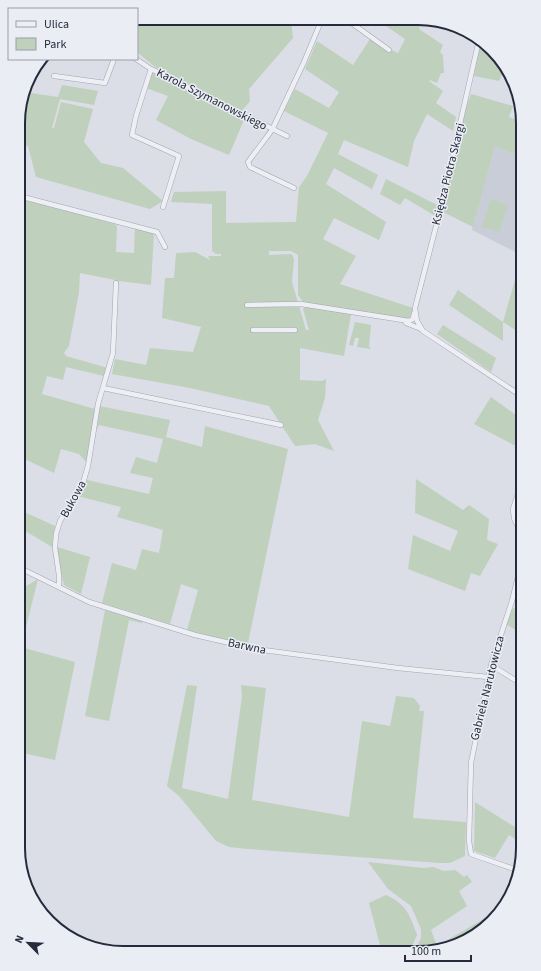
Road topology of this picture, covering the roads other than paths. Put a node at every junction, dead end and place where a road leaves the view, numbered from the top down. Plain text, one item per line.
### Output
1 (319, 25) edge
2 (354, 25) edge
3 (478, 46) edge
4 (389, 50) dead end
5 (114, 60) edge
6 (138, 60) edge
7 (151, 69) junction
8 (54, 76) dead end
9 (272, 130) junction
10 (287, 136) dead end
11 (294, 188) dead end
12 (25, 198) edge
13 (164, 207) dead end
14 (165, 247) dead end
15 (116, 284) dead end
16 (247, 305) dead end
17 (415, 308) junction
18 (399, 320) junction
19 (253, 330) dead end
20 (295, 330) dead end
21 (423, 330) junction
22 (103, 388) junction
23 (516, 392) edge
24 (281, 425) dead end
25 (516, 500) edge
26 (516, 522) edge
27 (25, 570) edge
28 (516, 583) edge
29 (59, 586) junction
30 (491, 665) junction
31 (488, 677) junction
32 (516, 681) edge
33 (514, 869) edge

1 - 9 street, Karola Szymanowskiego
2 - 4 street
3 - 17 street, Księdza Piotra Skargi
5 - 8 street
6 - 7 street, Karola Szymanowskiego
7 - 9 street, Karola Szymanowskiego
7 - 13 street, Karola Szymanowskiego
9 - 10 street, Karola Szymanowskiego
9 - 11 street, Karola Szymanowskiego
12 - 14 street
15 - 22 street, Bukowa
16 - 18 street
17 - 18 street, Księdza Piotra Skargi
17 - 21 street
18 - 21 street
19 - 20 street
21 - 23 street
22 - 24 street
22 - 29 street, Bukowa
25 - 26 street, Gabriela Narutowicza
27 - 29 street, Barwna
28 - 30 street, Gabriela Narutowicza
29 - 31 street, Barwna
30 - 31 street, Gabriela Narutowicza
30 - 32 street
31 - 33 street, Gabriela Narutowicza

